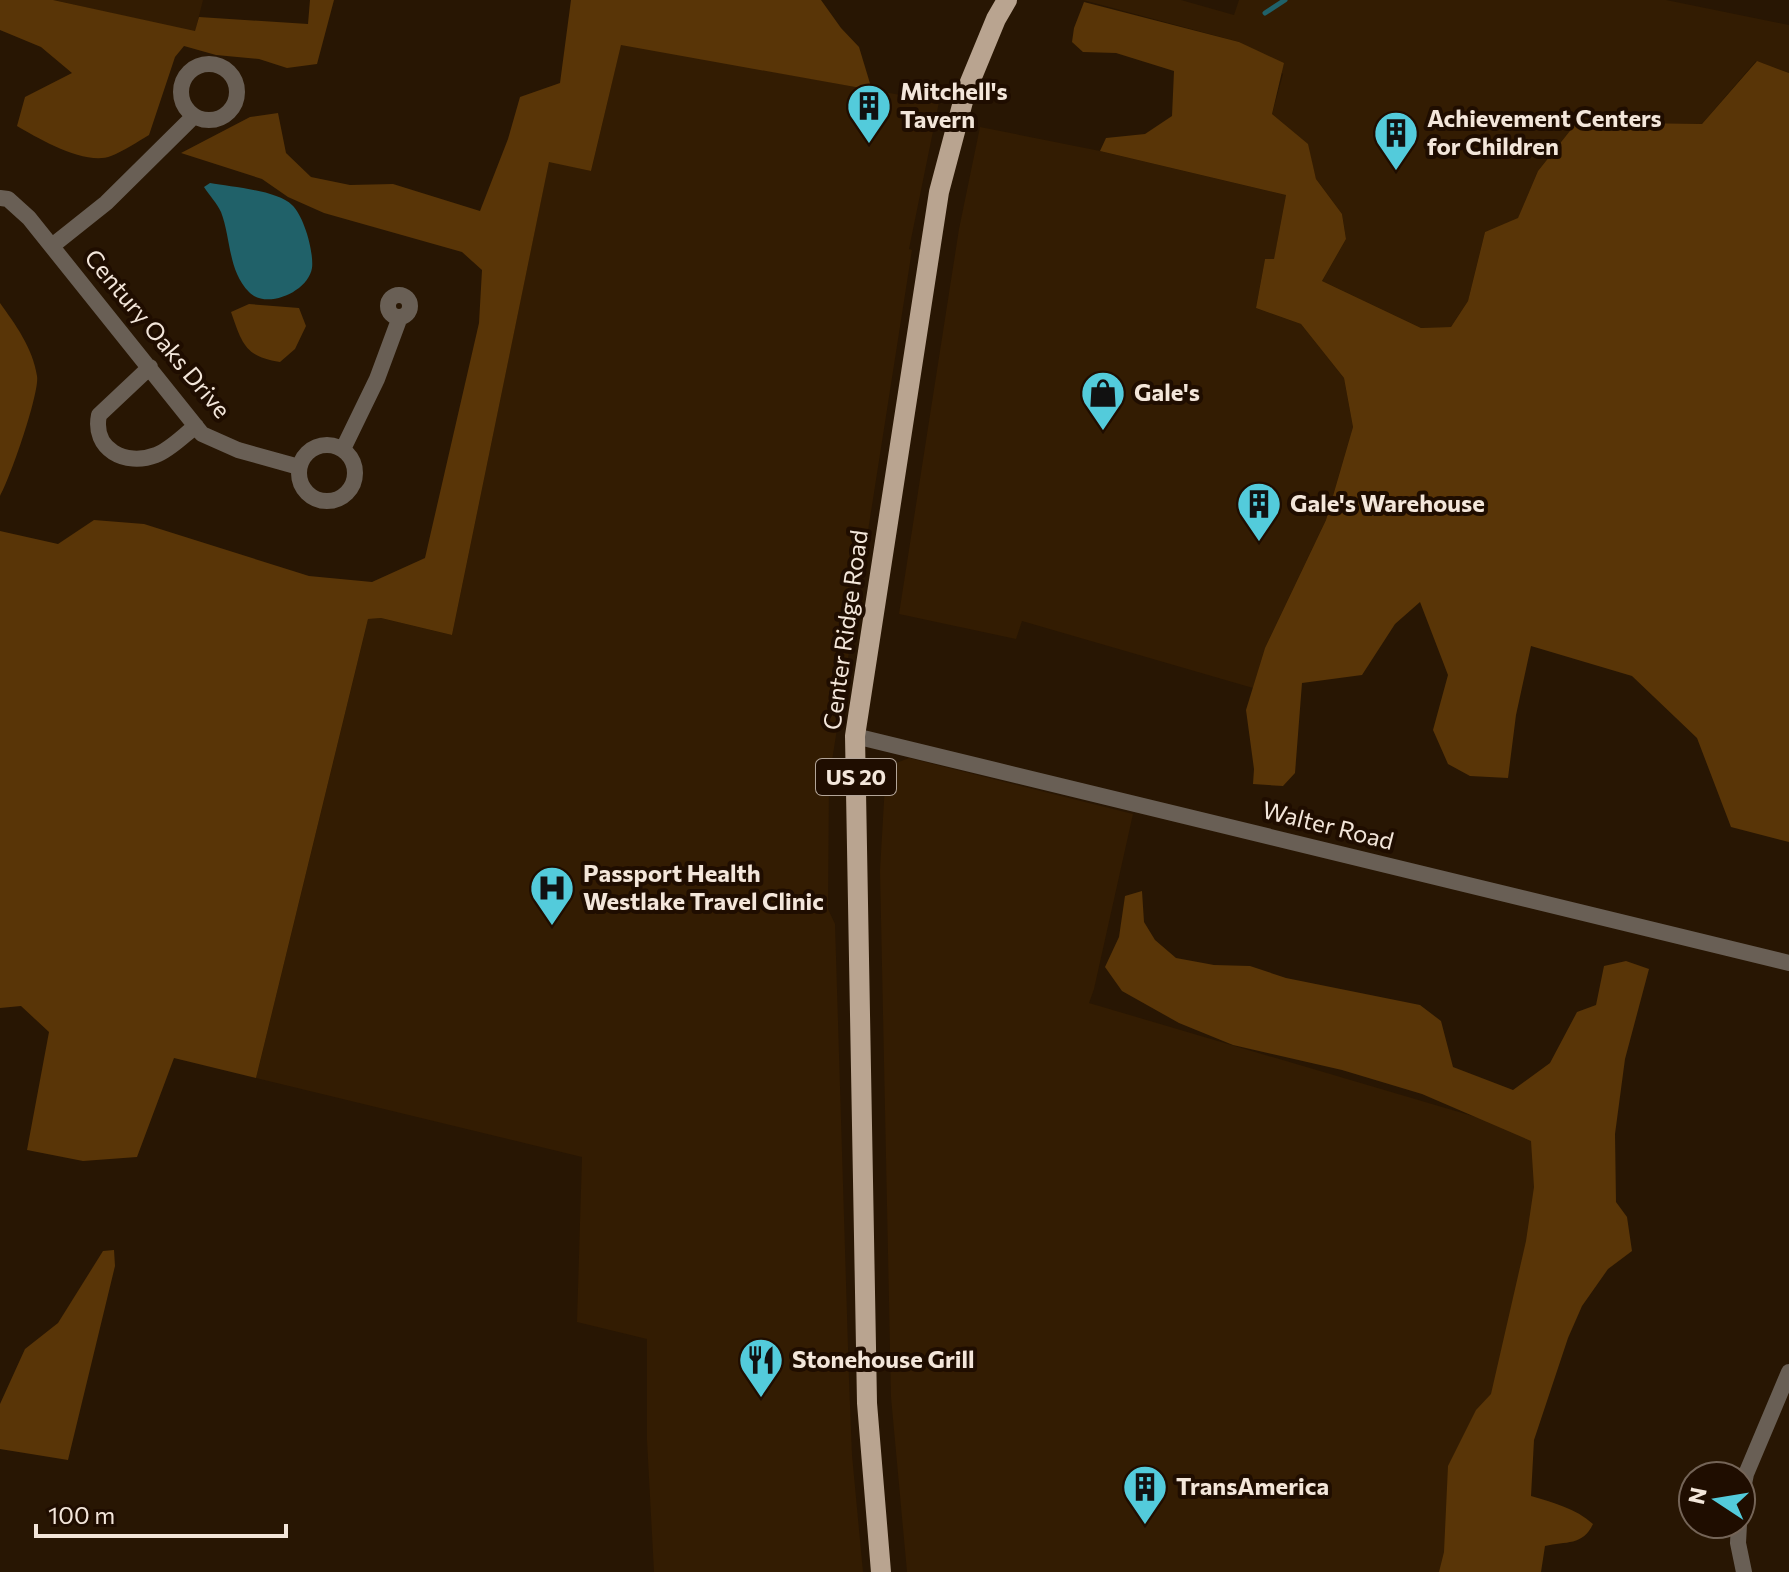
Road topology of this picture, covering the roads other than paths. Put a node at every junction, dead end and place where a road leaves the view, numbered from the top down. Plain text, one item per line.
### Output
1 (1007, 0) edge
2 (194, 116) dead end
3 (0, 198) edge
4 (52, 246) junction
5 (400, 317) dead end
6 (150, 367) junction
7 (196, 426) junction
8 (343, 449) junction
9 (299, 467) junction
10 (855, 736) junction
11 (1789, 963) edge
12 (1789, 1372) edge
13 (1752, 1460) edge
14 (1738, 1540) edge
15 (881, 1572) edge
16 (1744, 1572) edge

1 - 10 main road, Center Ridge Road / US 20
2 - 4 street
3 - 4 street, Century Oaks Drive
4 - 6 street, Century Oaks Drive
5 - 8 street
6 - 7 street, Century Oaks Drive
6 - 7 street
7 - 9 street, Century Oaks Drive
8 - 9 street
8 - 9 street
10 - 11 street, Walter Road
10 - 15 main road, Center Ridge Road / US 20
12 - 13 street
14 - 16 street

